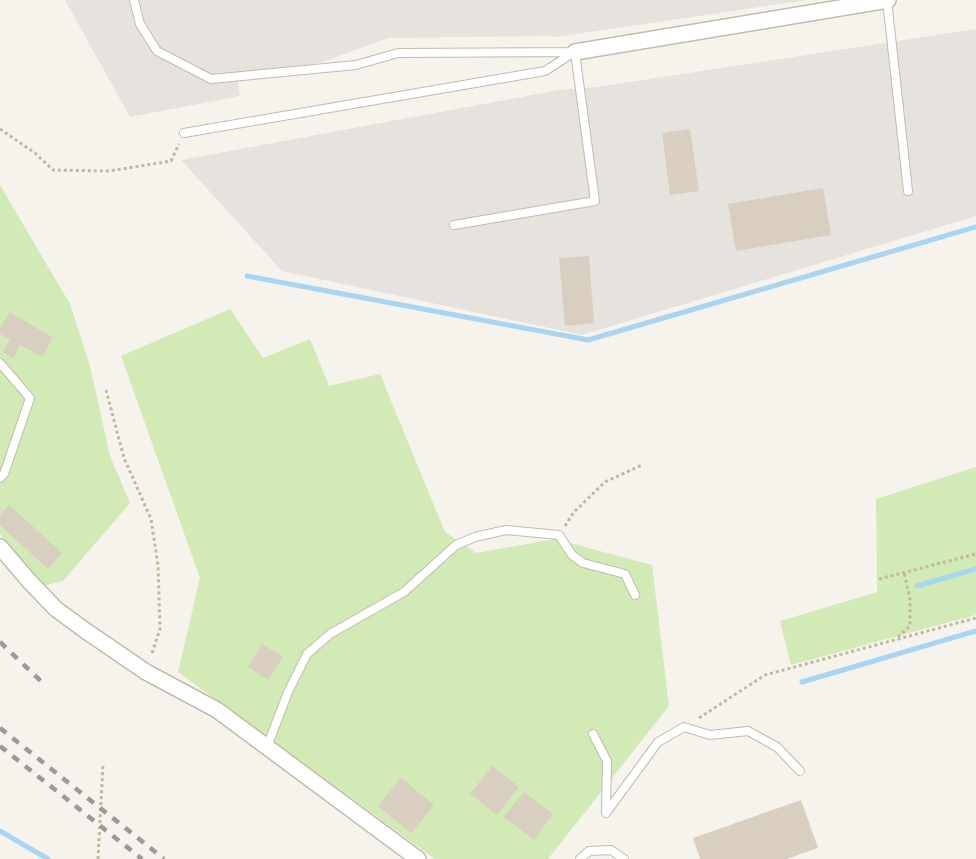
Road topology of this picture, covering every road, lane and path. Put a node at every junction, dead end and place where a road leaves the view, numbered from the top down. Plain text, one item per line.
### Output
1 (134, 0) edge
2 (888, 0) edge
3 (575, 52) junction
4 (0, 129) edge
5 (184, 133) joint
6 (908, 190) dead end
7 (454, 225) dead end
8 (0, 363) edge
9 (106, 390) dead end
10 (642, 465) dead end
11 (0, 478) edge
12 (559, 535) junction
13 (0, 547) edge
14 (976, 554) edge
15 (904, 573) junction
16 (879, 579) dead end
17 (635, 595) dead end
18 (976, 618) edge
19 (896, 639) junction
20 (146, 672) junction
21 (684, 727) junction
22 (593, 734) dead end
23 (267, 747) junction
24 (103, 764) dead end
25 (800, 771) dead end
26 (99, 859) edge
27 (418, 859) edge
28 (580, 859) edge
29 (624, 859) edge

1 - 3 lane
2 - 3 street
2 - 6 lane
3 - 5 lane
3 - 7 lane
4 - 5 path
8 - 11 lane
9 - 20 path
10 - 12 path
12 - 17 lane
12 - 23 lane
13 - 20 street
14 - 15 path
15 - 16 path
15 - 19 path
18 - 19 path
19 - 21 path
20 - 23 street
21 - 22 lane
21 - 25 lane
23 - 27 street
24 - 26 path
28 - 29 lane

